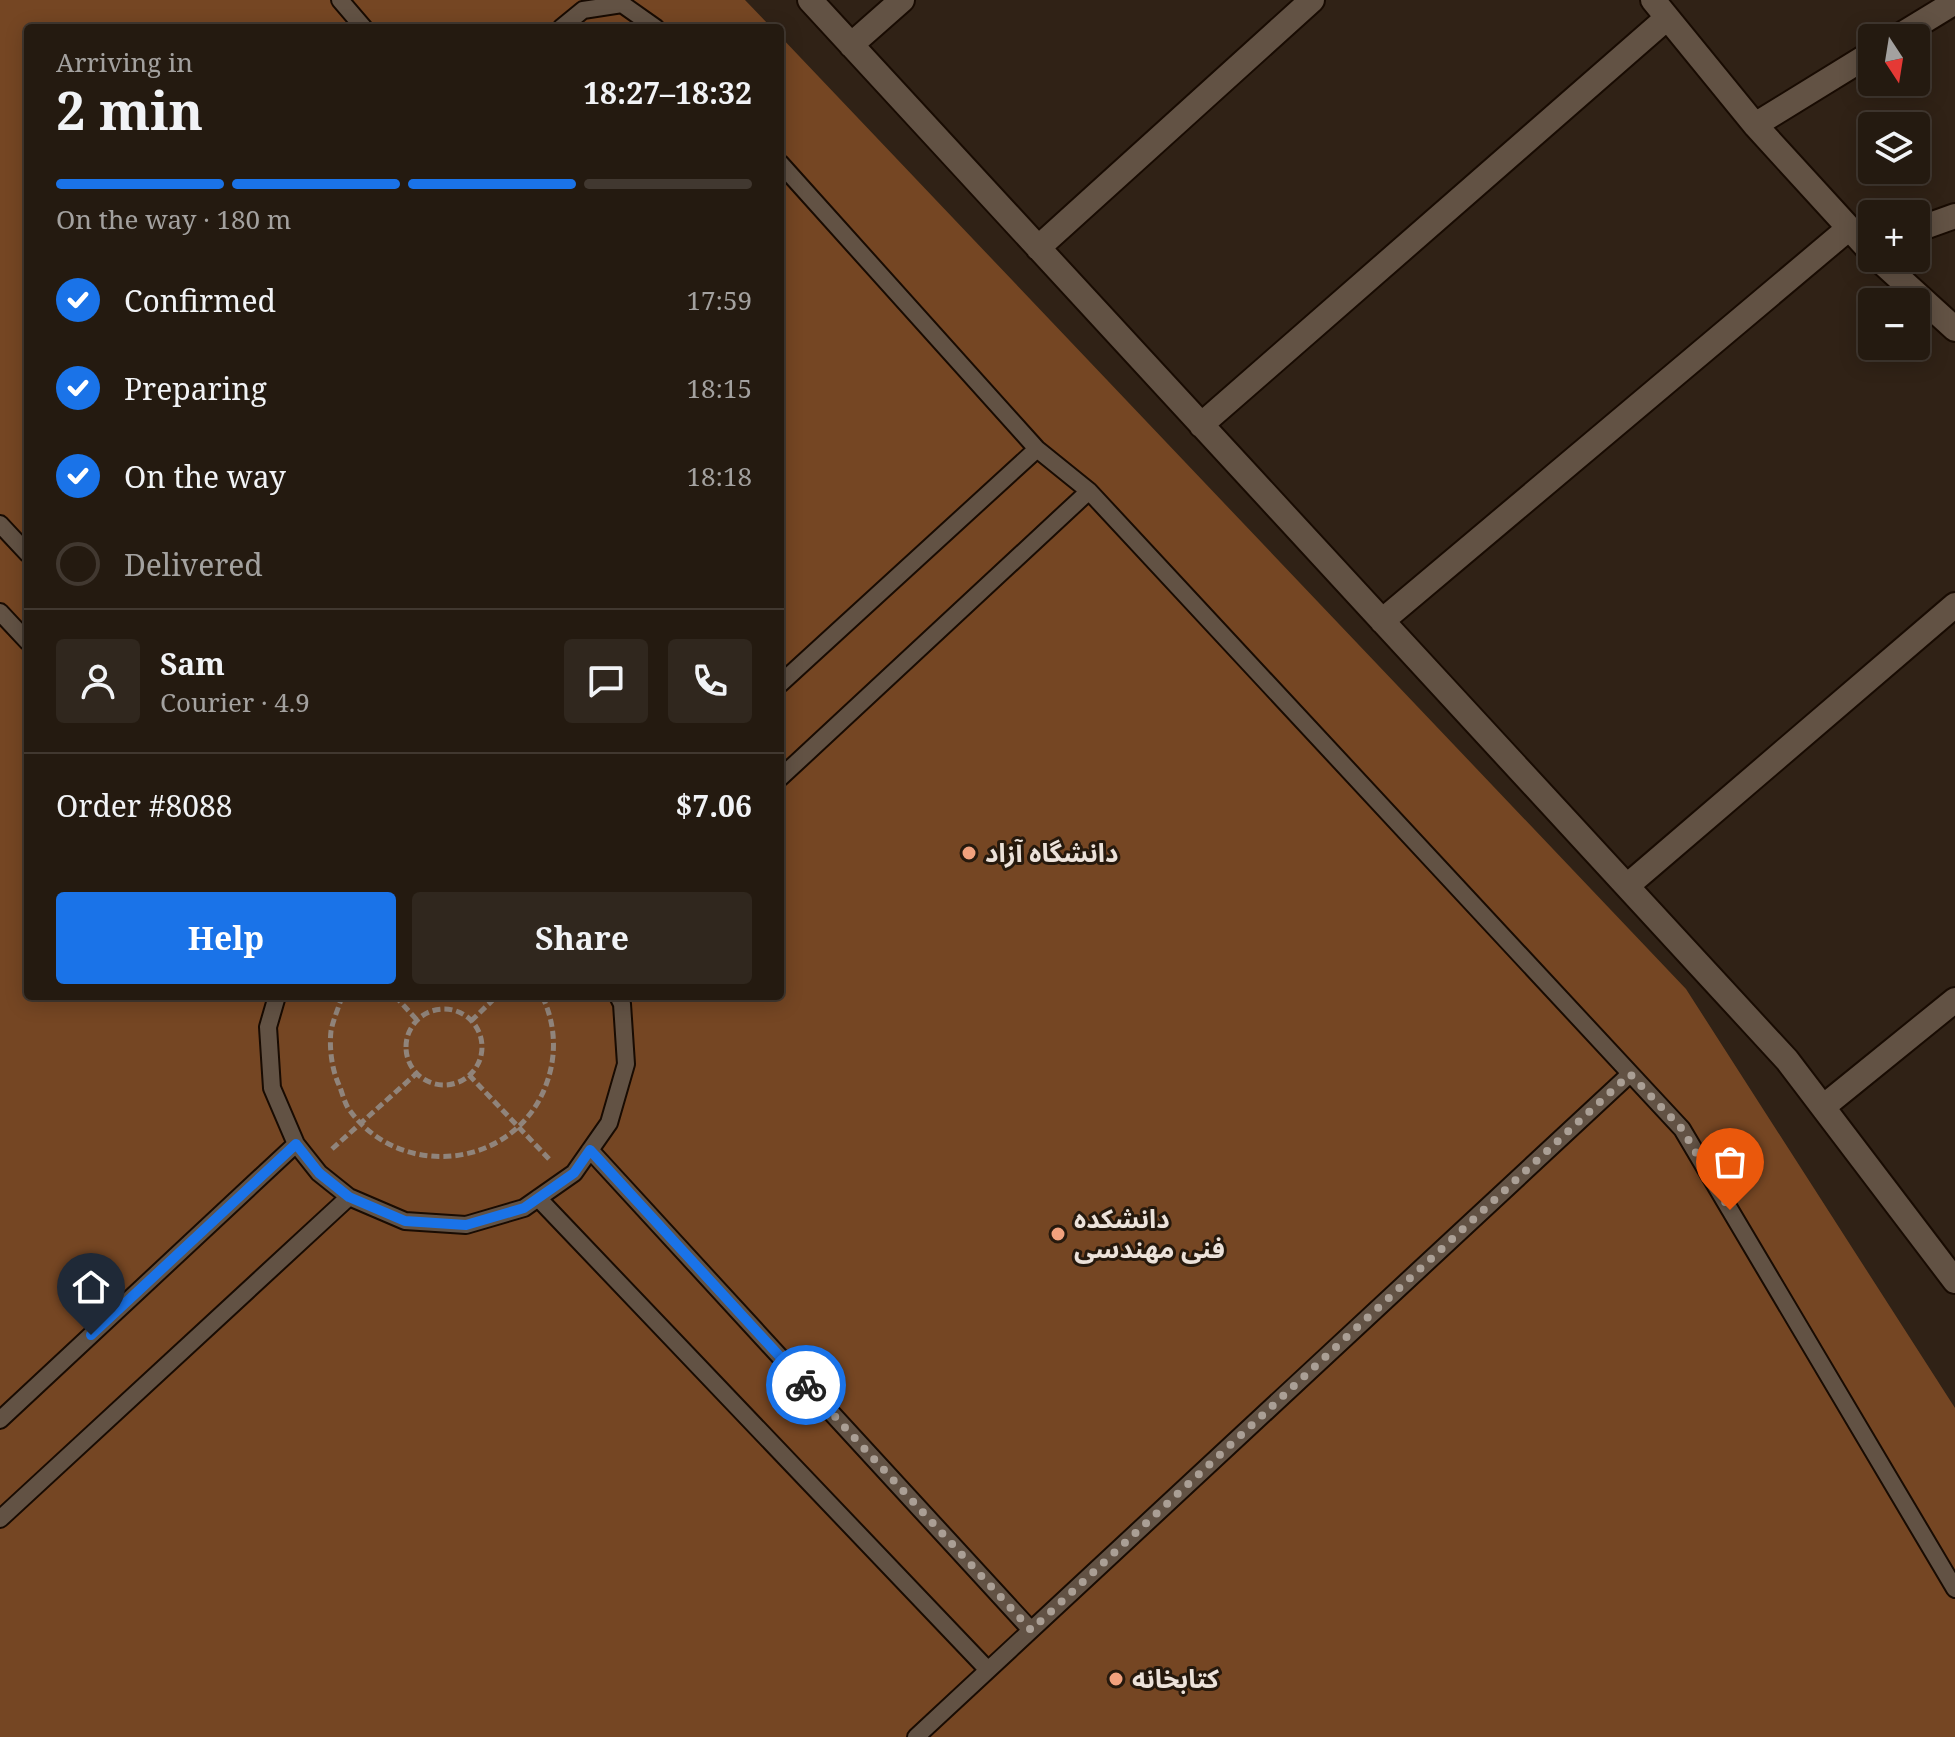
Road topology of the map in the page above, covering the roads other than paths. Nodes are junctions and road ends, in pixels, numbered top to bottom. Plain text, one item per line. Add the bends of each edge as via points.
1 (340, 0) edge
2 (810, 0) edge
3 (902, 0) edge
4 (1312, 0) edge
5 (1955, 2) edge
6 (1660, 9) edge
7 (361, 24) edge
8 (566, 24) edge
9 (650, 24) edge
10 (1919, 24) edge
11 (851, 45) junction
12 (1858, 62) edge
13 (1755, 125) junction
14 (784, 167) edge
15 (1955, 216) edge
16 (1930, 225) edge
17 (1848, 229) junction
18 (1858, 238) edge
19 (1038, 248) junction
20 (1894, 272) edge
21 (1955, 329) edge
22 (1201, 425) junction
23 (1037, 449) junction
24 (1089, 491) junction
25 (0, 524) edge
26 (24, 550) edge
27 (1955, 605) edge
28 (0, 612) edge
29 (1382, 621) junction
30 (24, 638) edge
31 (784, 680) edge
32 (784, 774) edge
33 (1627, 886) junction
34 (276, 1000) edge
35 (620, 1000) edge
36 (1955, 1000) edge
37 (1630, 1074) junction
38 (1823, 1107) junction
39 (296, 1144) junction
40 (590, 1150) junction
41 (349, 1197) junction
42 (538, 1198) junction
43 (1955, 1281) edge
44 (0, 1420) edge
45 (0, 1519) edge
46 (1955, 1589) edge
47 (1031, 1630) junction
48 (988, 1670) junction
49 (916, 1737) edge

1 - 7 lane
2 - 11 street
3 - 11 street
4 - 19 street
5 - 10 street
6 - 13 street
6 - 22 street
8 - 9 lane via 583,10 622,4
11 - 19 street
12 - 13 street
13 - 17 street
14 - 23 lane
15 - 16 street
17 - 18 street
17 - 29 street
19 - 22 street
20 - 21 street
22 - 29 street
23 - 24 lane
23 - 31 lane
24 - 32 lane
24 - 37 lane
25 - 26 lane
27 - 33 street
28 - 30 lane
29 - 33 street
33 - 38 street via 1787,1060
34 - 39 lane via 268,1027 272,1088
35 - 40 lane via 626,1064 609,1123
36 - 38 street
37 - 46 lane via 1682,1129
37 - 47 lane
38 - 43 street
39 - 41 lane via 319,1173
39 - 44 lane
40 - 42 lane via 574,1173
40 - 47 lane
41 - 42 lane via 405,1221 466,1225 524,1208
41 - 45 lane
42 - 48 lane
47 - 48 lane
48 - 49 lane

